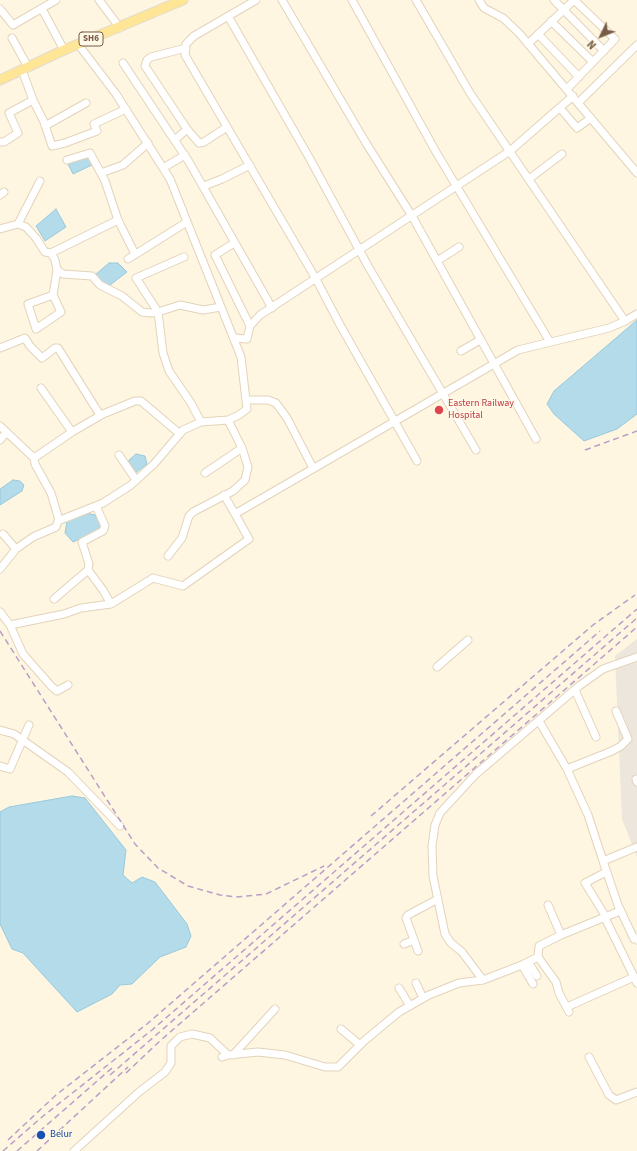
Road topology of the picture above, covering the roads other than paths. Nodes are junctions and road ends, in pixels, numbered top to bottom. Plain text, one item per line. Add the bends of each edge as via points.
1 (56, 0) edge
2 (99, 0) edge
3 (183, 0) edge
4 (256, 0) edge
5 (282, 0) edge
6 (352, 0) edge
7 (416, 0) edge
8 (479, 0) edge
9 (554, 0) edge
10 (574, 0) edge
11 (0, 9) edge
12 (42, 9) junction
13 (564, 9) junction
14 (228, 16) junction
15 (551, 21) junction
16 (120, 28) junction
17 (538, 34) junction
18 (12, 38) dead end
19 (78, 44) junction
20 (528, 44) junction
21 (637, 45) edge
22 (186, 48) junction
23 (64, 50) junction
24 (604, 51) junction
25 (123, 62) dead end
26 (593, 62) junction
27 (25, 68) junction
28 (579, 77) junction
29 (0, 80) edge
30 (567, 90) junction
31 (33, 100) junction
32 (576, 100) junction
33 (86, 103) dead end
34 (126, 109) junction
35 (561, 109) junction
36 (591, 118) junction
37 (45, 126) junction
38 (227, 127) junction
39 (187, 129) junction
40 (175, 140) junction
41 (0, 142) edge
42 (148, 144) junction
43 (510, 151) junction
44 (562, 154) dead end
45 (185, 155) junction
46 (67, 160) dead end
47 (250, 165) junction
48 (163, 168) junction
49 (101, 173) junction
50 (637, 173) edge
51 (529, 179) junction
52 (40, 181) dead end
53 (457, 185) junction
54 (204, 186) junction
55 (412, 216) junction
56 (118, 220) junction
57 (187, 222) junction
58 (18, 224) junction
59 (0, 229) edge
60 (234, 242) junction
61 (459, 247) dead end
62 (359, 249) junction
63 (51, 253) junction
64 (135, 254) junction
65 (184, 257) dead end
66 (128, 259) dead end
67 (437, 262) junction
68 (58, 270) junction
69 (316, 279) junction
70 (53, 295) junction
71 (221, 307) junction
72 (272, 308) junction
73 (158, 312) junction
74 (637, 314) edge
75 (625, 321) junction
76 (250, 326) junction
77 (234, 338) junction
78 (480, 340) junction
79 (550, 342) junction
80 (0, 348) edge
81 (461, 351) dead end
82 (493, 365) junction
83 (41, 388) dead end
84 (442, 394) junction
85 (247, 400) junction
86 (100, 415) junction
87 (228, 420) junction
88 (395, 421) junction
89 (201, 422) junction
90 (0, 426) edge
91 (72, 432) junction
92 (6, 433) junction
93 (180, 434) junction
94 (536, 439) dead end
95 (0, 440) edge
96 (242, 448) junction
97 (476, 450) dead end
98 (119, 455) dead end
99 (34, 458) junction
100 (417, 461) dead end
101 (313, 468) junction
102 (205, 473) dead end
103 (136, 480) junction
104 (224, 496) junction
105 (96, 506) junction
106 (236, 514) junction
107 (59, 520) junction
108 (3, 534) dead end
109 (16, 549) junction
110 (168, 556) dead end
111 (2, 558) edge
112 (0, 569) edge
113 (88, 570) junction
114 (54, 599) dead end
115 (110, 604) junction
116 (0, 612) edge
117 (10, 625) junction
118 (468, 640) dead end
119 (637, 657) edge
120 (437, 667) dead end
121 (68, 685) dead end
122 (575, 690) junction
123 (616, 711) dead end
124 (539, 721) junction
125 (29, 725) dead end
126 (0, 730) edge
127 (596, 737) dead end
128 (22, 739) junction
129 (0, 766) edge
130 (567, 769) junction
131 (120, 826) dead end
132 (637, 848) edge
133 (603, 860) junction
134 (606, 872) junction
135 (438, 899) junction
136 (548, 905) dead end
137 (619, 907) junction
138 (606, 918) junction
139 (561, 935) junction
140 (414, 940) junction
141 (637, 940) edge
142 (404, 944) dead end
143 (418, 951) dead end
144 (538, 957) junction
145 (525, 963) junction
146 (537, 976) dead end
147 (483, 980) junction
148 (636, 980) edge
149 (416, 983) dead end
150 (533, 984) dead end
151 (399, 988) dead end
152 (423, 998) junction
153 (410, 1006) junction
154 (275, 1009) dead end
155 (341, 1029) dead end
156 (360, 1045) junction
157 (228, 1056) junction
158 (589, 1057) dead end
159 (637, 1092) edge
160 (74, 1151) edge

1 - 12 street
2 - 16 street
3 - 16 main road, SH6
4 - 14 street
5 - 55 street
6 - 53 street
7 - 43 street via 470,92
8 - 20 street via 484,8 503,18
9 - 13 street
10 - 13 street
10 - 24 street via 615,39
11 - 12 street via 13,25
12 - 23 street
13 - 15 street
13 - 24 street
14 - 22 street via 194,36 186,44
14 - 62 street
15 - 17 street
15 - 26 street
16 - 19 main road, SH6
17 - 20 street
17 - 28 street
18 - 27 street
19 - 23 main road, SH6
19 - 34 street
20 - 30 street
21 - 32 street
22 - 38 street via 185,55
22 - 39 street via 151,57 145,66
23 - 27 main road, SH6
24 - 26 street
25 - 40 street
26 - 28 street
27 - 29 main road, SH6
27 - 31 street
28 - 30 street
30 - 32 street
31 - 37 street
31 - 41 street via 8,113 18,133
32 - 35 street
32 - 36 street
33 - 37 street
34 - 37 street via 94,124 97,130 54,146 50,144
34 - 42 street
35 - 36 street via 578,128
35 - 43 street
36 - 50 street
38 - 39 street via 199,143
38 - 47 street
39 - 40 street
40 - 45 street
42 - 48 street
42 - 49 street via 123,165
43 - 51 street
43 - 53 street
44 - 51 street
45 - 48 street
45 - 54 street
46 - 49 street via 90,153
47 - 54 street
47 - 69 street
48 - 57 street
49 - 56 street
51 - 75 street
52 - 58 street
53 - 55 street
53 - 79 street
54 - 60 street
55 - 62 street
55 - 67 street
56 - 63 street
56 - 64 street
57 - 64 street
57 - 71 street
58 - 59 street
58 - 63 street via 26,227 45,252
60 - 72 street
60 - 76 street via 215,255
61 - 67 street
62 - 69 street
62 - 84 street
63 - 68 street
64 - 66 street
65 - 73 street via 136,278
67 - 78 street
68 - 70 street
68 - 73 street via 63,274 92,276 100,285 122,296 142,312
69 - 72 street
69 - 88 street
70 - 70 street via 61,312 36,329 28,304
71 - 73 street via 203,310 180,305
71 - 77 street
72 - 76 street via 260,315
73 - 89 street via 163,353 169,371
74 - 75 street
75 - 79 street via 609,328
76 - 77 street via 247,339
77 - 85 street via 241,357
78 - 81 street
78 - 82 street
79 - 82 street via 518,350
80 - 86 street via 27,338 30,346 42,358 57,347
82 - 84 street
82 - 94 street
83 - 91 street
84 - 88 street
84 - 97 street
85 - 87 street via 247,409
85 - 101 street via 268,400 276,403 287,418
86 - 91 street
86 - 93 street via 141,401
87 - 89 street
87 - 96 street
88 - 100 street
88 - 101 street
89 - 93 street
90 - 92 street
91 - 99 street
92 - 95 street
92 - 99 street
93 - 103 street
96 - 102 street
96 - 104 street via 248,467 245,480
98 - 103 street
99 - 107 street via 51,493
101 - 106 street
103 - 105 street
104 - 106 street
104 - 110 street via 189,516 182,538
105 - 107 street
105 - 113 street via 106,526 103,531 82,542 89,564
106 - 115 street via 249,539 187,584 183,586 152,578
107 - 109 street via 56,527 33,537
108 - 109 street
109 - 111 street
111 - 112 street
113 - 114 street
113 - 115 street
115 - 117 street via 81,608
116 - 117 street
117 - 121 street via 23,654 52,687 57,690
118 - 120 street
119 - 122 street via 603,669
122 - 124 street
122 - 127 street
123 - 130 street via 628,739 612,751
124 - 130 street
124 - 135 street via 476,774 440,814 435,825 432,846 433,876
125 - 128 street
126 - 128 street
128 - 129 street via 10,769
128 - 131 street via 68,772
130 - 133 street via 588,815
132 - 133 street
133 - 134 street
134 - 137 street
134 - 138 street via 585,883
135 - 140 street via 406,918
135 - 147 street via 445,934
136 - 139 street
137 - 138 street via 620,911
137 - 141 street via 634,939
138 - 139 street
138 - 148 street
139 - 144 street via 540,946
140 - 142 street
140 - 143 street
144 - 145 street
144 - 148 street via 556,982 568,1010
145 - 146 street
145 - 147 street
145 - 150 street
147 - 152 street via 459,983
149 - 152 street
151 - 153 street
152 - 153 street
153 - 156 street via 399,1012
154 - 157 street
155 - 156 street
156 - 157 street via 338,1067 325,1067 285,1055 258,1052
157 - 160 street via 210,1038 192,1034 180,1038 172,1046 171,1063 165,1072
158 - 159 street via 610,1095 616,1100

